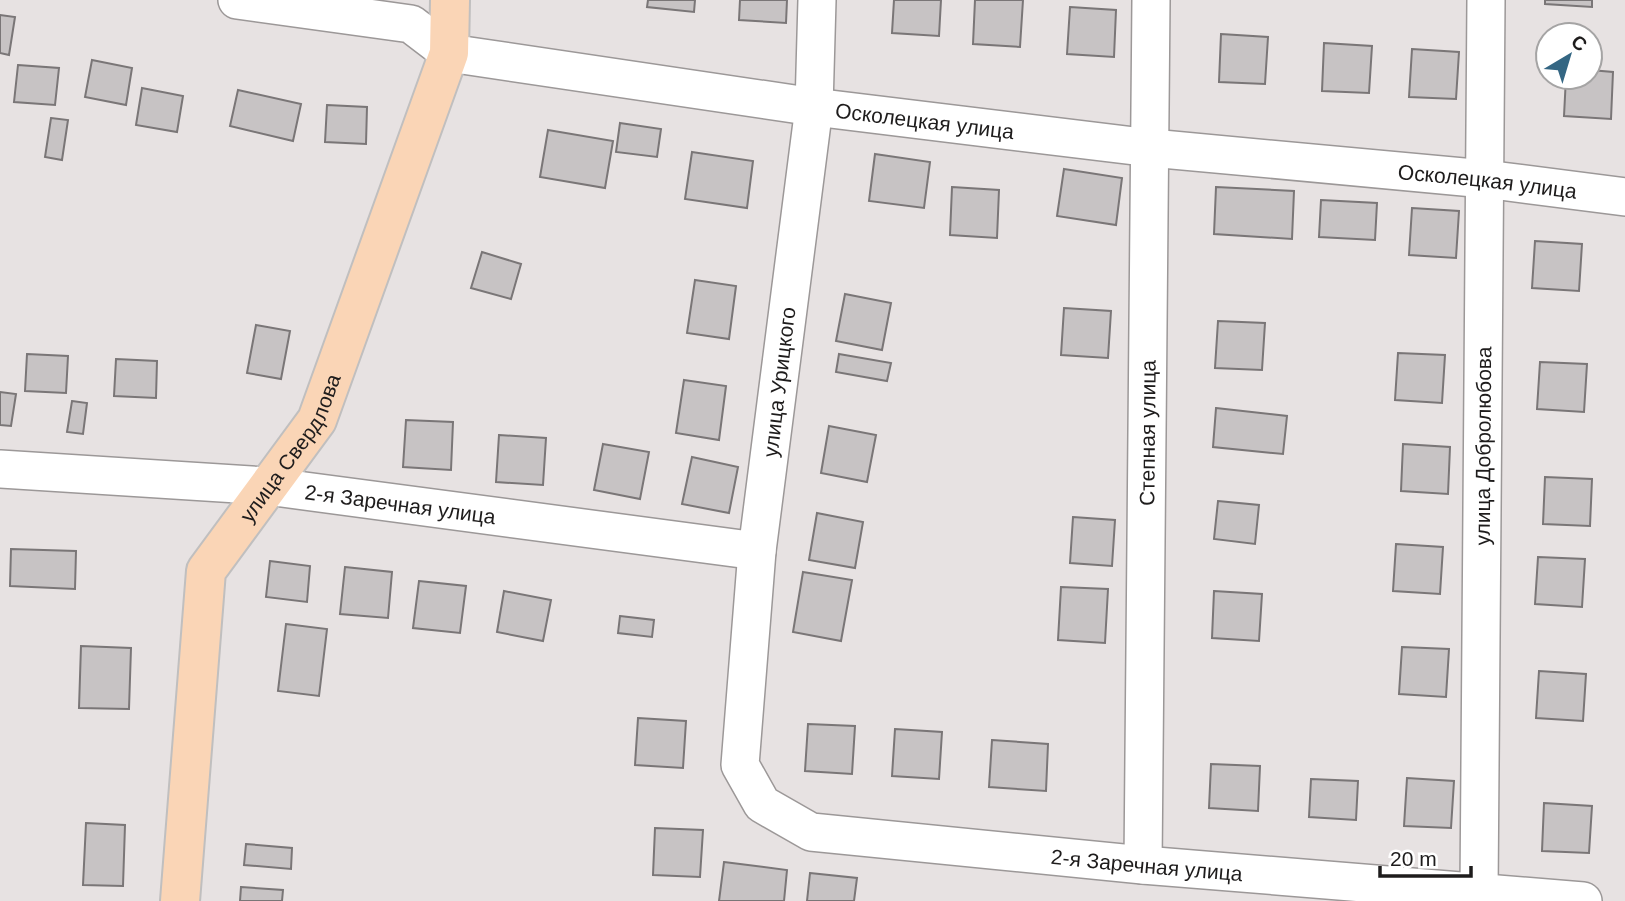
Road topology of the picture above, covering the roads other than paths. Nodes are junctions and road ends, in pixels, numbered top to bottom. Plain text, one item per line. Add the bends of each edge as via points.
1 (237, 0) edge
2 (450, 0) edge
3 (817, 0) edge
4 (1151, 0) edge
5 (1486, 0) edge
6 (449, 53) junction
7 (814, 107) junction
8 (1151, 148) junction
9 (1485, 179) junction
10 (1625, 198) edge
11 (0, 469) edge
12 (267, 486) junction
13 (757, 551) junction
14 (740, 765) joint
15 (1143, 865) junction
16 (1479, 892) junction
17 (180, 901) edge
18 (1583, 901) edge

1 - 6 street, Осколецкая улица via 411,24
2 - 6 main road, улица Свердлова
3 - 7 street, улица Урицкого
4 - 8 street, Степная улица
5 - 9 street, улица Добролюбова
6 - 7 street, Осколецкая улица
6 - 12 main road, улица Свердлова via 317,420
7 - 8 street, Осколецкая улица
7 - 13 street, улица Урицкого
8 - 9 street, Осколецкая улица
8 - 15 street, Степная улица
9 - 10 street, Осколецкая улица
9 - 16 street, улица Добролюбова
11 - 12 street, 2-я Заречная улица
12 - 13 street, 2-я Заречная улица
12 - 17 main road, улица Свердлова via 206,571
13 - 14 street, улица Урицкого
14 - 15 street, 2-я Заречная улица via 762,804 811,832
15 - 16 street, 2-я Заречная улица
16 - 18 street, 2-я Заречная улица

